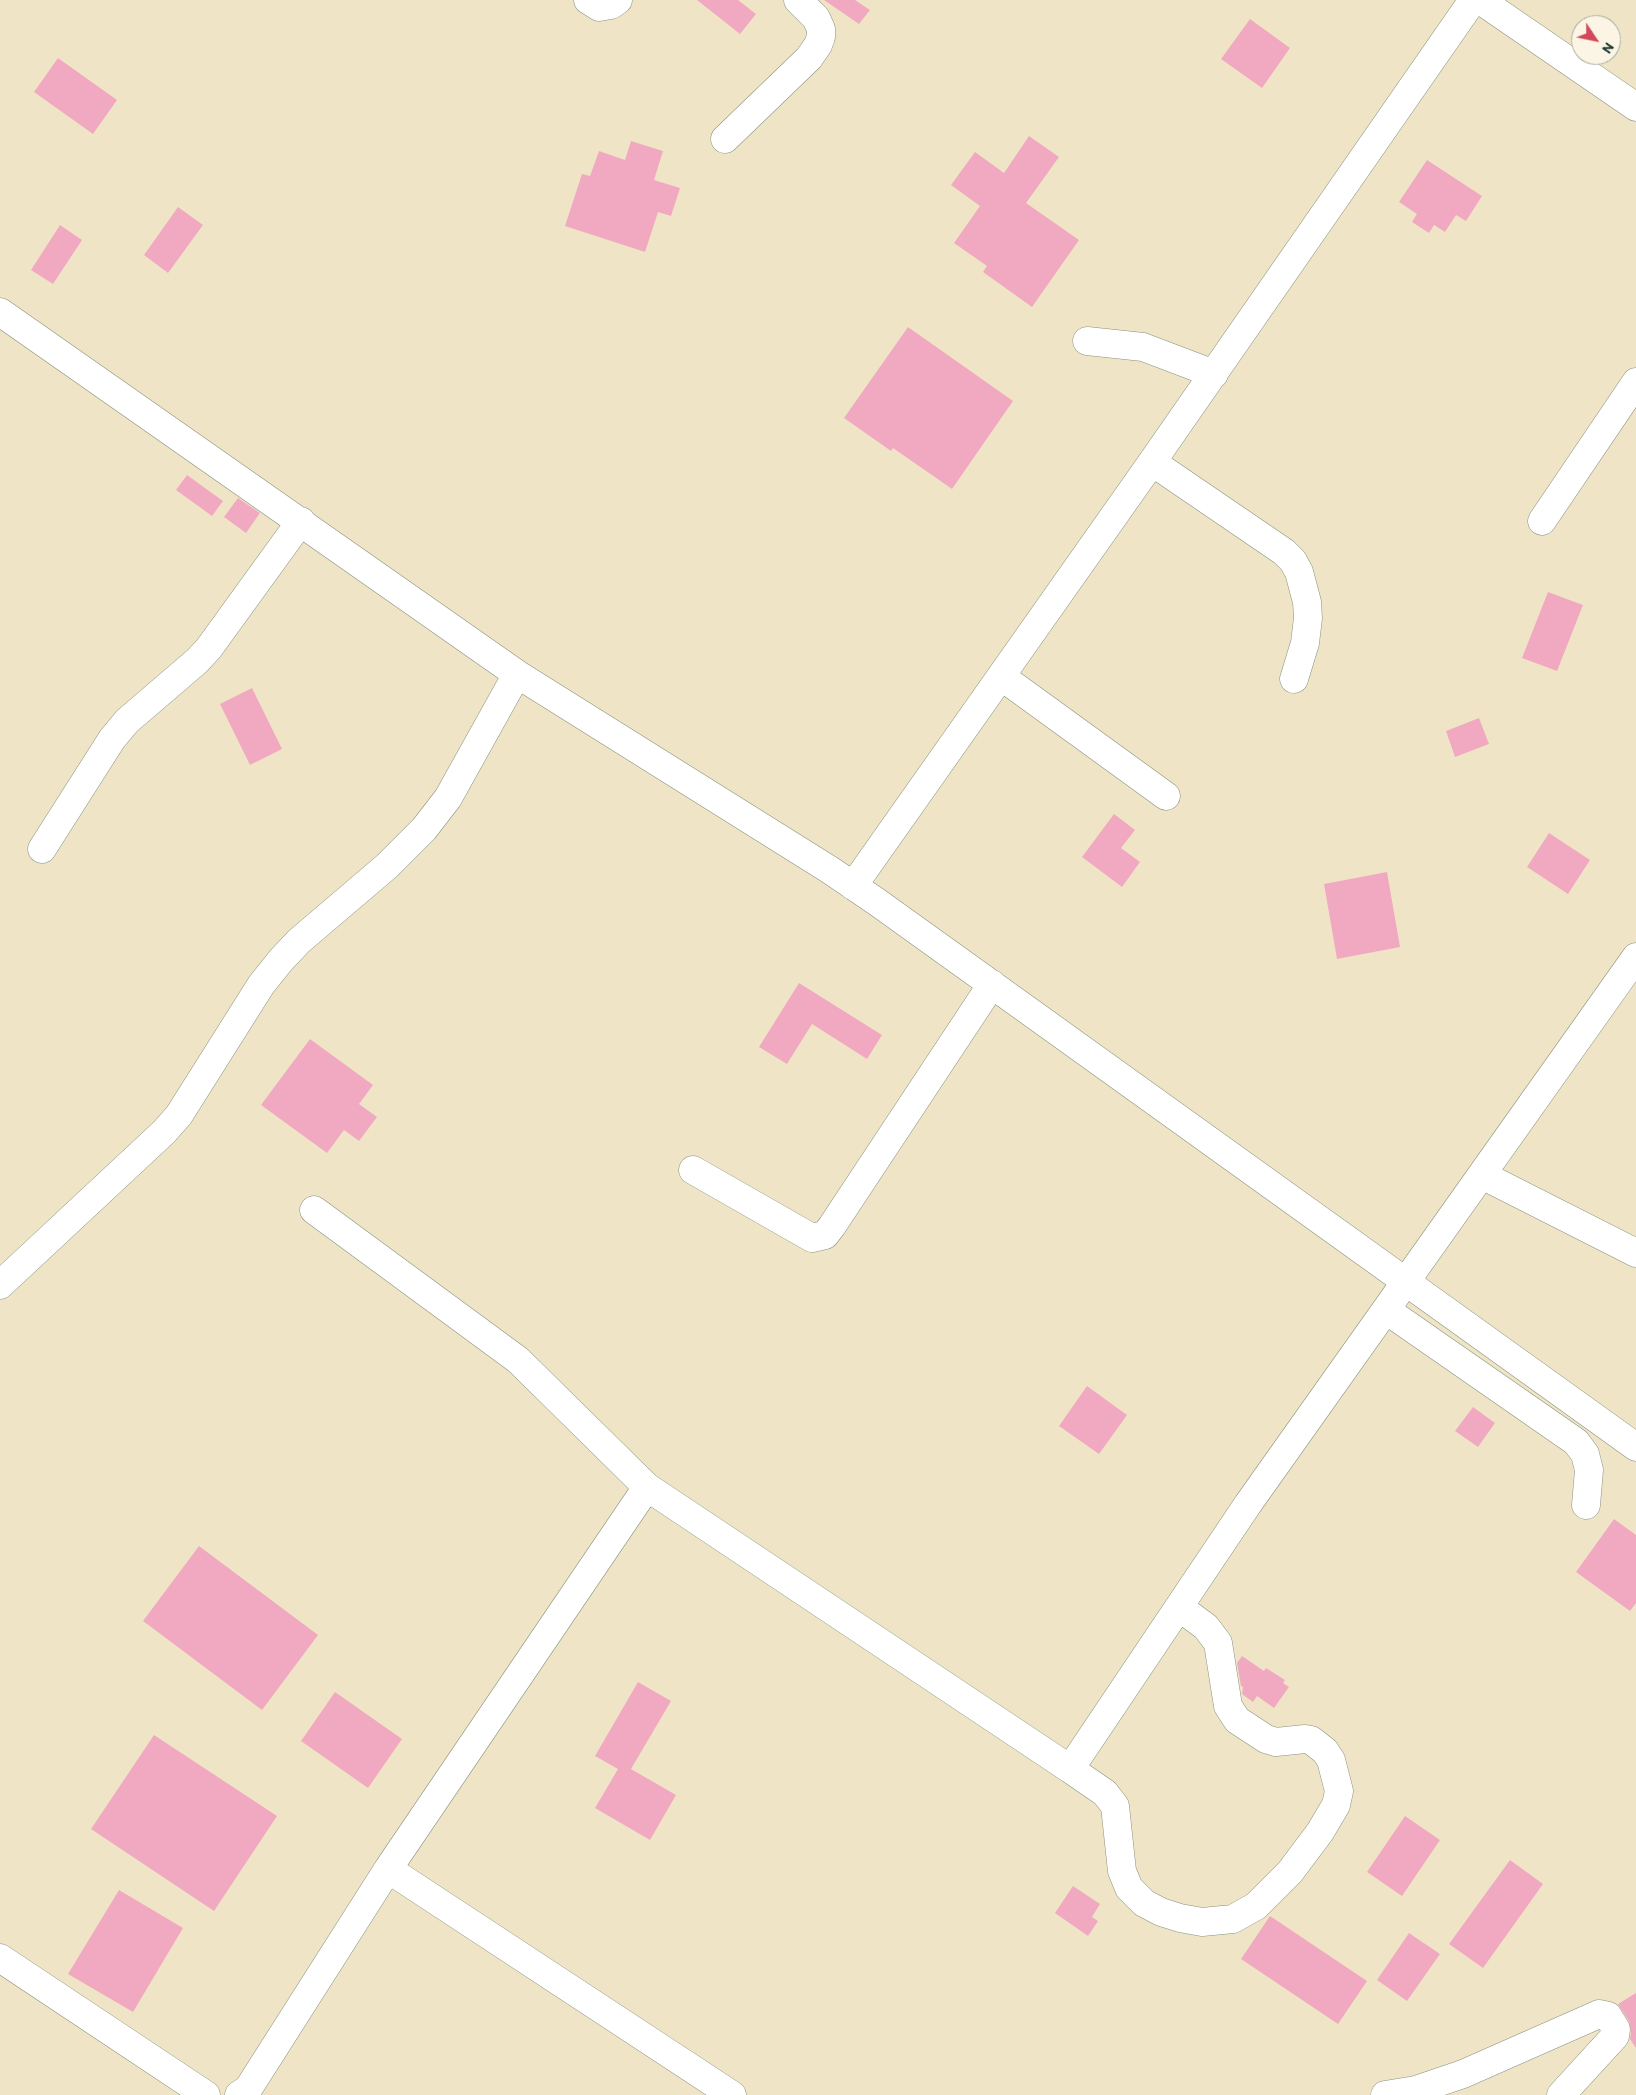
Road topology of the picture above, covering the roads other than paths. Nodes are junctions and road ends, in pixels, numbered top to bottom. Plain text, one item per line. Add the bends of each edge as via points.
1 (588, 0) edge
2 (618, 0) edge
3 (798, 0) edge
4 (1473, 0) edge
5 (1480, 0) edge
6 (1636, 107) edge
7 (725, 139) dead end
8 (5, 322) edge
9 (1087, 341) dead end
10 (1214, 374) junction
11 (1636, 382) edge
12 (1152, 462) junction
13 (301, 521) junction
14 (1542, 521) dead end
15 (517, 674) junction
16 (1002, 677) junction
17 (1294, 679) dead end
18 (1166, 796) dead end
19 (42, 849) dead end
20 (853, 886) junction
21 (1636, 957) edge
22 (992, 984) junction
23 (694, 1170) dead end
24 (1482, 1175) junction
25 (314, 1210) dead end
26 (1636, 1253) edge
27 (1406, 1282) junction
28 (0, 1286) edge
29 (1386, 1310) junction
30 (1636, 1447) edge
31 (647, 1487) junction
32 (1586, 1505) dead end
33 (1179, 1607) junction
34 (1070, 1769) junction
35 (388, 1869) junction
36 (0, 1958) edge
37 (206, 2095) edge
38 (239, 2095) edge
39 (732, 2095) edge
40 (1385, 2095) edge
41 (1561, 2095) edge

1 - 2 street via 599,7
3 - 7 street via 816,18 821,29 818,45
4 - 10 street
5 - 6 street
8 - 13 street
9 - 10 street via 1143,347
10 - 12 street
11 - 14 street
12 - 16 street
12 - 17 street via 1293,561 1300,572 1308,618 1305,643
13 - 15 street
13 - 19 street via 209,648 127,721 112,739
15 - 20 street
15 - 28 street via 448,798 424,829 387,866 298,941 262,984 179,1115
16 - 18 street
16 - 20 street
20 - 22 street
21 - 24 street
22 - 23 street via 825,1235 812,1238
22 - 27 street
24 - 26 street
24 - 27 street
25 - 31 street via 518,1360
27 - 29 street
27 - 30 street
29 - 32 street via 1576,1442 1585,1454 1589,1470
29 - 33 street
31 - 34 street
31 - 35 street
33 - 34 street
33 - 34 street via 1206,1627 1218,1644 1228,1706 1237,1720 1276,1742 1311,1740 1331,1760 1339,1791 1336,1805 1320,1832 1290,1872 1256,1906 1233,1919 1202,1922 1180,1918 1144,1904 1129,1888 1122,1871 1115,1806 1105,1793
35 - 38 street via 248,2089
35 - 39 street
36 - 37 street
40 - 41 street via 1416,2090 1463,2074 1599,2014 1608,2016 1616,2029 1615,2036

